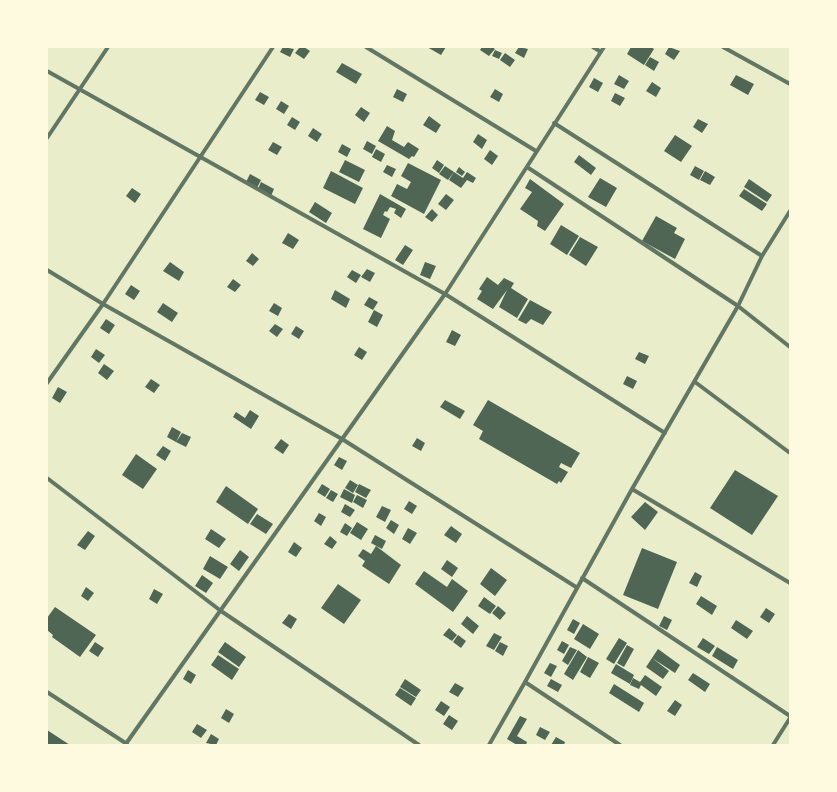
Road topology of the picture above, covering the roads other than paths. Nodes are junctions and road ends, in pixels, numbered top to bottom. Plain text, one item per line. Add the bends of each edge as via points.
1 (108, 47) edge
2 (273, 47) edge
3 (366, 47) edge
4 (593, 47) edge
5 (604, 47) edge
6 (723, 47) edge
7 (601, 52) junction
8 (47, 72) edge
9 (790, 84) edge
10 (80, 89) junction
11 (554, 123) junction
12 (47, 138) edge
13 (536, 151) junction
14 (201, 157) junction
15 (528, 167) junction
16 (790, 211) edge
17 (762, 256) junction
18 (47, 270) edge
19 (445, 294) junction
20 (102, 304) junction
21 (738, 306) junction
22 (790, 347) edge
23 (695, 382) junction
24 (47, 383) edge
25 (666, 433) junction
26 (342, 439) junction
27 (790, 453) edge
28 (47, 478) edge
29 (632, 489) junction
30 (582, 578) junction
31 (790, 583) edge
32 (576, 587) junction
33 (221, 611) junction
34 (526, 682) junction
35 (47, 692) edge
36 (790, 717) edge
37 (126, 745) edge
38 (420, 745) edge
39 (489, 745) edge
40 (620, 745) edge
41 (773, 745) edge

1 - 10 street
2 - 14 street
3 - 13 street
4 - 7 street
5 - 7 street
6 - 9 street
7 - 11 street
8 - 10 street
10 - 12 street
10 - 14 street
11 - 13 street
11 - 17 street
13 - 15 street
14 - 19 street
14 - 20 street
15 - 19 street
15 - 21 street
16 - 17 street
17 - 21 street
18 - 20 street
19 - 25 street
19 - 26 street
20 - 24 street
20 - 26 street
21 - 22 street
21 - 23 street
23 - 25 street
23 - 27 street
25 - 29 street
26 - 32 street
26 - 33 street
28 - 33 street
29 - 30 street
29 - 31 street
30 - 32 street
30 - 36 street
32 - 34 street
33 - 37 street
33 - 38 street
34 - 39 street
34 - 40 street
35 - 37 street
36 - 41 street

